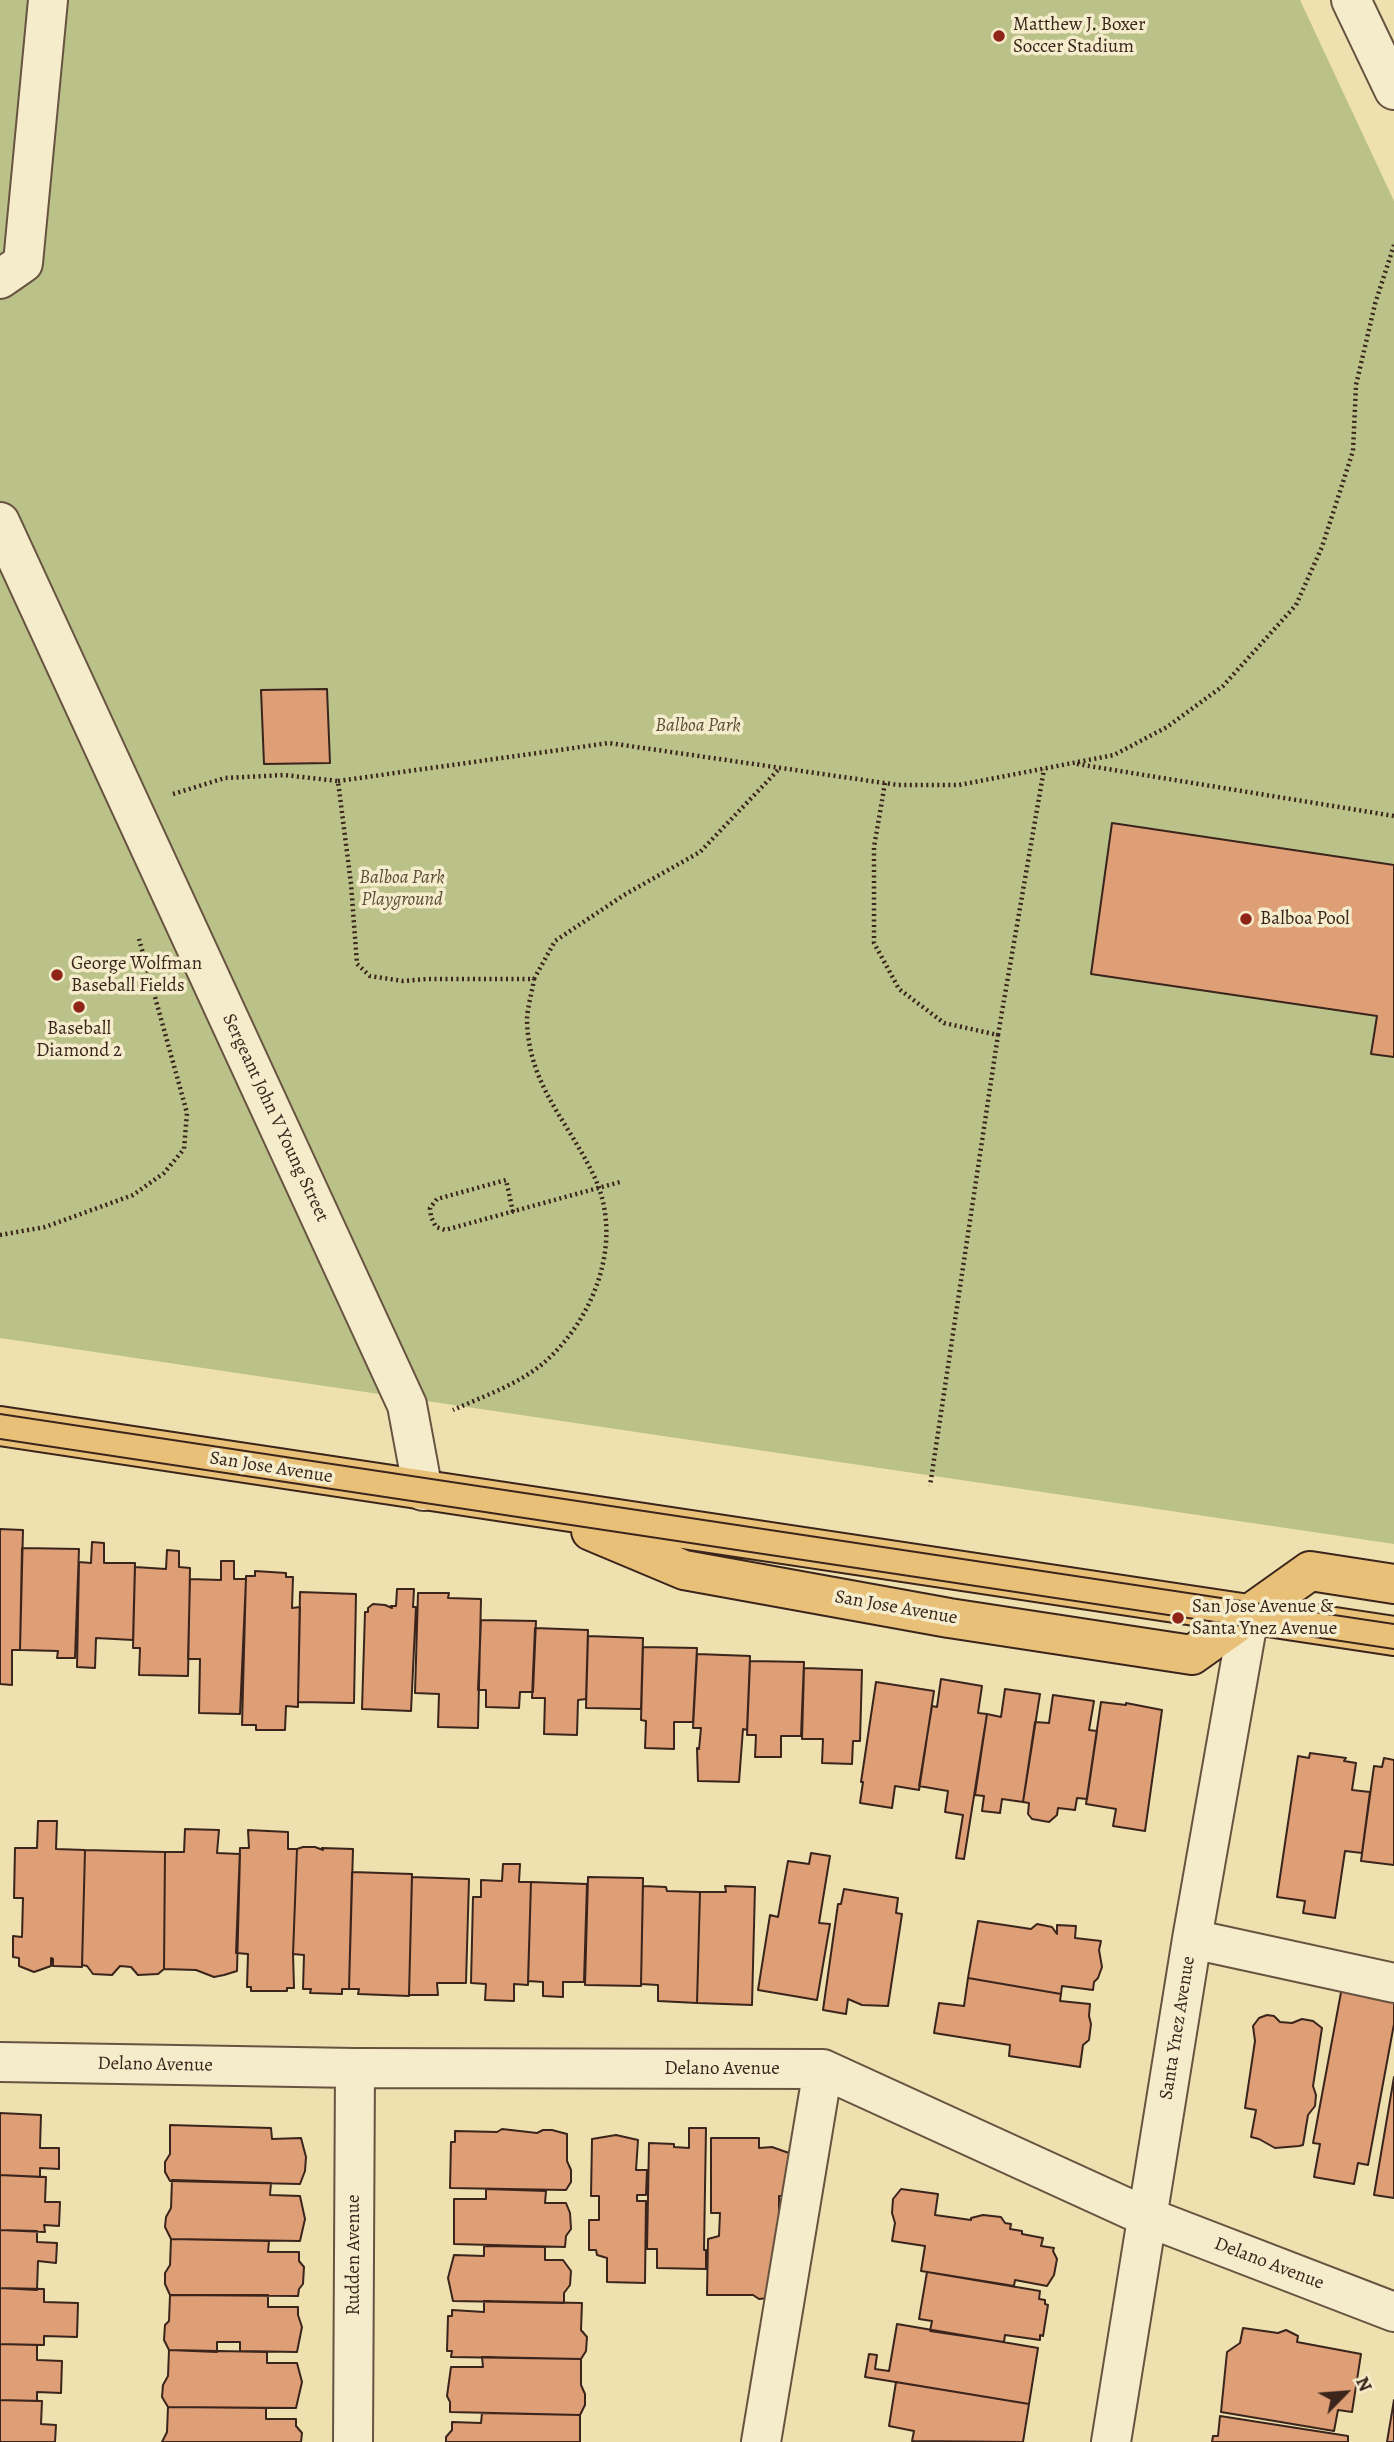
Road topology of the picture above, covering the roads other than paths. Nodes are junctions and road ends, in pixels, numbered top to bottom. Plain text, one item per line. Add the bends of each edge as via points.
1 (48, 0) edge
2 (1352, 0) edge
3 (1394, 90) edge
4 (0, 279) edge
5 (0, 522) edge
6 (0, 1426) edge
7 (422, 1491) junction
8 (1394, 1584) edge
9 (1249, 1615) junction
10 (1394, 1636) edge
11 (1192, 1939) junction
12 (1394, 1983) edge
13 (0, 2062) edge
14 (355, 2068) junction
15 (823, 2069) junction
16 (1147, 2217) junction
17 (1394, 2312) edge
18 (353, 2442) edge
19 (761, 2442) edge
20 (1111, 2442) edge

1 - 4 street via 23,264
2 - 3 street
5 - 7 street, Sergeant John V Young Street via 407,1405
6 - 7 main road, San Jose Avenue
7 - 9 main road, San Jose Avenue
8 - 9 main road via 1310,1572
9 - 10 main road, San Jose Avenue
9 - 11 street, Santa Ynez Avenue
11 - 12 street
11 - 16 street, Santa Ynez Avenue
13 - 14 street, Delano Avenue
14 - 15 street, Delano Avenue
14 - 18 street, Rudden Avenue
15 - 16 street, Delano Avenue
15 - 19 street
16 - 17 street, Delano Avenue
16 - 20 street, Santa Ynez Avenue

